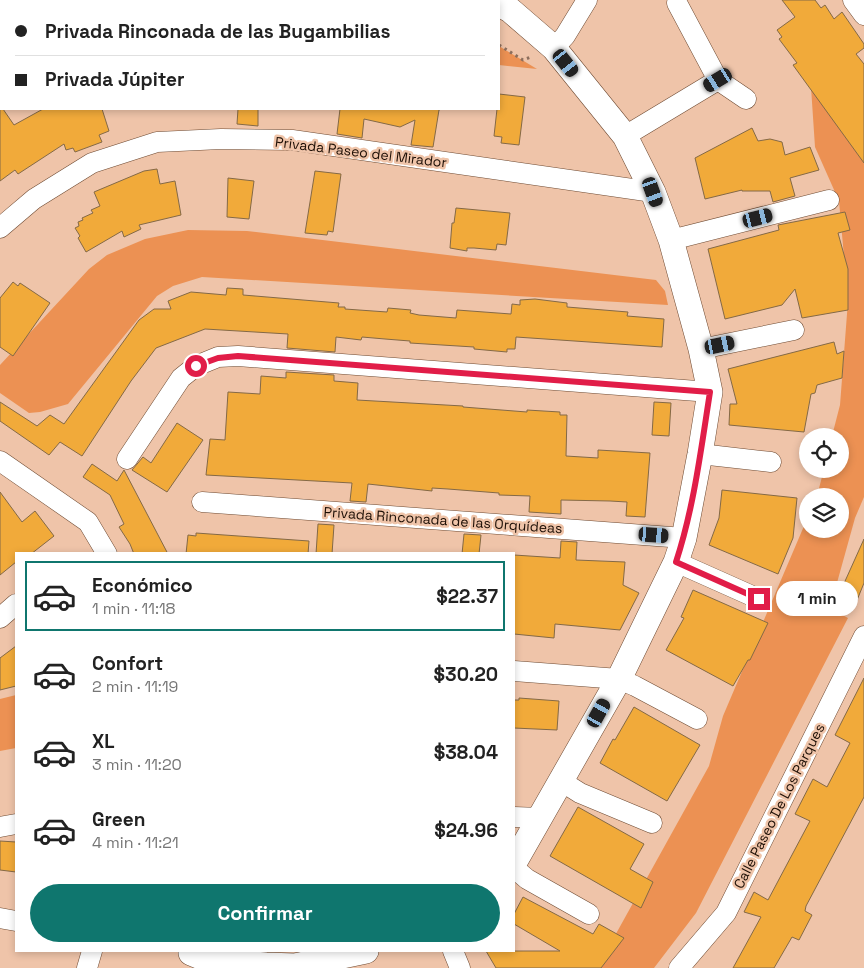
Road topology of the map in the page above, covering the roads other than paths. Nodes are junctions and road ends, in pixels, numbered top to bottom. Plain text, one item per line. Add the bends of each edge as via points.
1 (587, 0) edge
2 (853, 0) edge
3 (677, 3) dead end
4 (500, 5) edge
5 (864, 16) edge
6 (554, 48) junction
7 (718, 80) junction
8 (746, 99) dead end
9 (625, 136) junction
10 (653, 192) junction
11 (829, 200) dead end
12 (0, 228) edge
13 (670, 240) junction
14 (794, 330) dead end
15 (701, 349) junction
16 (710, 392) junction
17 (700, 454) junction
18 (127, 459) dead end
19 (0, 460) edge
20 (770, 462) dead end
21 (202, 502) dead end
22 (684, 538) junction
23 (106, 552) edge
24 (676, 562) junction
25 (759, 599) dead end
26 (15, 605) edge
27 (0, 618) edge
28 (864, 636) edge
29 (515, 671) edge
30 (618, 679) junction
31 (697, 719) dead end
32 (560, 781) junction
33 (515, 817) edge
34 (540, 818) junction
35 (652, 823) dead end
36 (15, 824) edge
37 (0, 827) edge
38 (515, 861) edge
39 (515, 869) edge
40 (589, 914) dead end
41 (0, 918) edge
42 (15, 921) edge
43 (92, 952) edge
44 (358, 952) edge
45 (453, 952) edge
46 (189, 956) edge
47 (300, 959) edge
48 (88, 968) edge
49 (460, 968) edge
50 (679, 968) edge

1 - 6 street
2 - 5 street
3 - 7 street
4 - 6 street
6 - 9 street
7 - 8 street
7 - 9 street
9 - 10 street
10 - 12 street, Privada Paseo del Mirador via 292,140 158,142 92,163 34,199
10 - 13 street
11 - 13 street
13 - 15 street
14 - 15 street
15 - 16 street
16 - 17 street
16 - 18 street via 238,356 218,358 196,366 181,378
17 - 20 street
17 - 22 street
19 - 23 street via 88,522
21 - 22 street, Privada Rinconada de las Orquídeas
22 - 24 street
24 - 25 street
24 - 30 street
26 - 27 street
28 - 50 street, Calle Paseo De Los Parques via 726,913
29 - 30 street
30 - 31 street
30 - 32 street
32 - 34 street
32 - 35 street
33 - 34 street
34 - 38 street
36 - 37 street
39 - 40 street
41 - 42 street
43 - 48 street
44 - 47 street
45 - 49 street
46 - 47 street via 266,965

